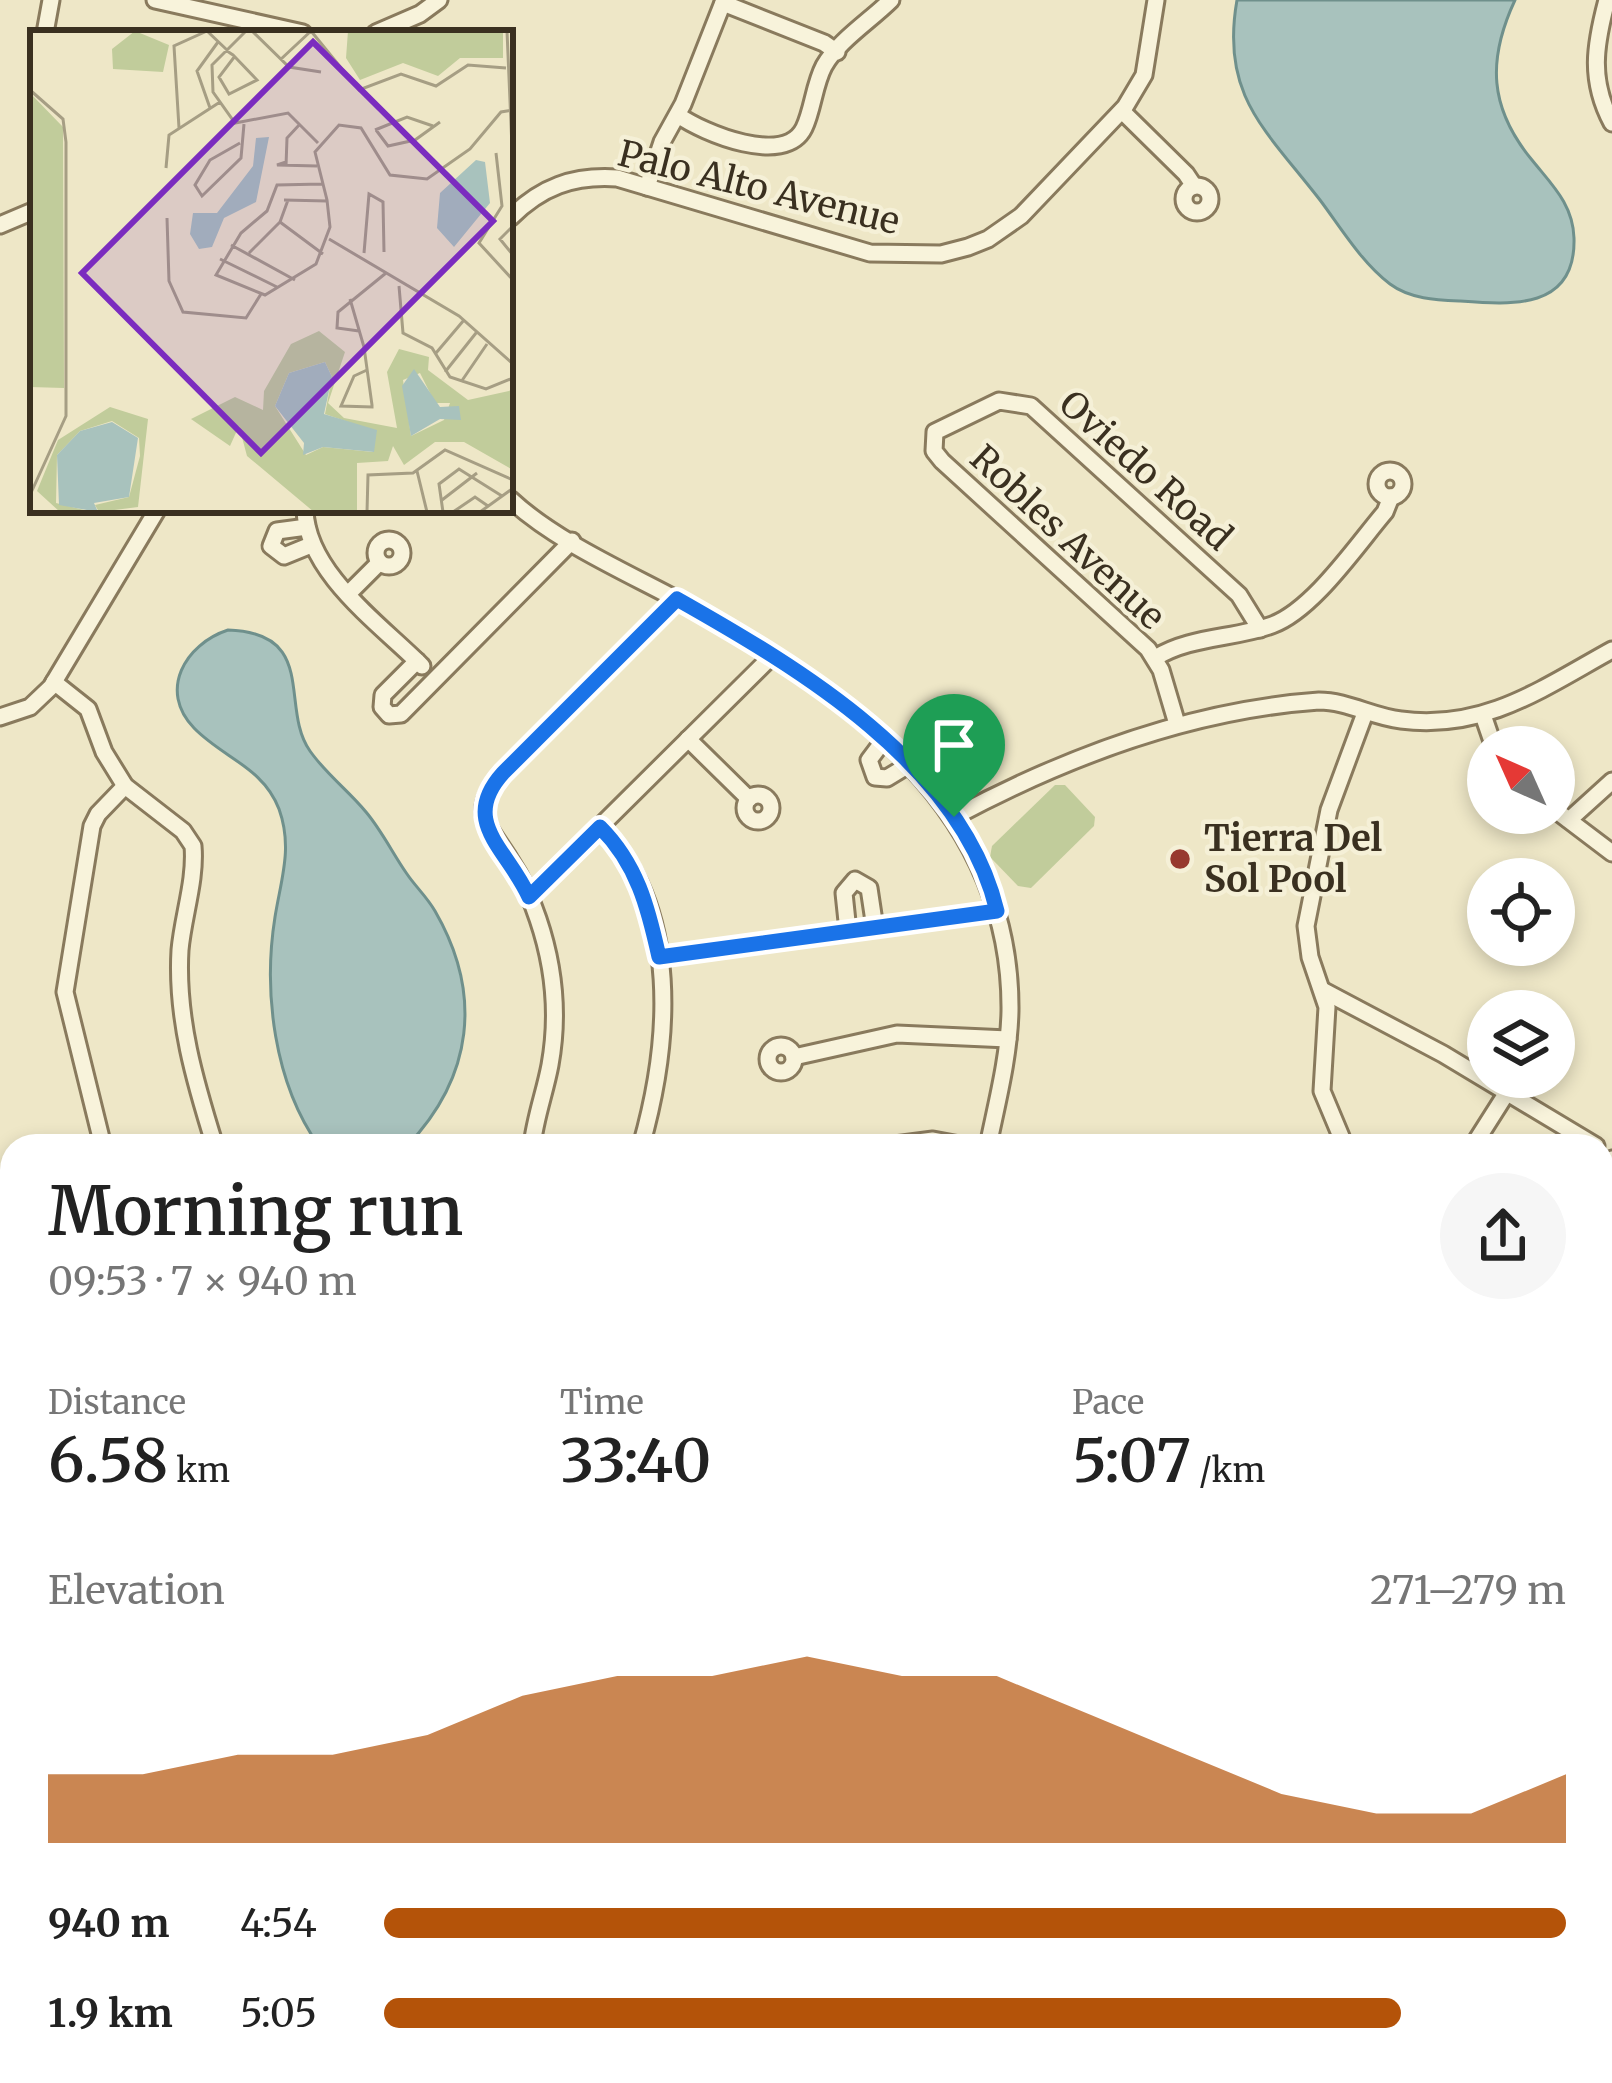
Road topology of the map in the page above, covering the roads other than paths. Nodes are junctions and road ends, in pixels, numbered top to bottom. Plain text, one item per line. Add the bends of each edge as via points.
1 (50, 0) edge
2 (155, 0) edge
3 (439, 0) edge
4 (891, 0) edge
5 (1156, 0) edge
6 (1607, 0) edge
7 (723, 2) edge
8 (46, 30) edge
9 (289, 30) edge
10 (383, 30) edge
11 (837, 52) junction
12 (1121, 111) junction
13 (678, 115) junction
14 (1612, 123) edge
15 (1194, 186) dead end
16 (647, 187) junction
17 (30, 212) edge
18 (513, 215) edge
19 (0, 225) edge
20 (970, 414) joint
21 (1391, 497) dead end
22 (513, 501) edge
23 (155, 513) edge
24 (306, 518) edge
25 (572, 541) junction
26 (311, 545) junction
27 (380, 563) dead end
28 (349, 592) junction
29 (677, 599) junction
30 (1260, 629) junction
31 (1612, 650) edge
32 (773, 655) junction
33 (1155, 658) junction
34 (417, 661) junction
35 (435, 679) junction
36 (54, 682) junction
37 (1365, 712) junction
38 (1483, 715) junction
39 (0, 717) edge
40 (1177, 724) junction
41 (1487, 726) edge
42 (688, 740) junction
43 (884, 740) junction
44 (910, 764) junction
45 (1612, 781) edge
46 (125, 786) junction
47 (749, 799) dead end
48 (1575, 815) edge
49 (954, 817) junction
50 (1575, 825) edge
51 (600, 827) junction
52 (1612, 853) edge
53 (529, 897) junction
54 (997, 911) junction
55 (875, 928) junction
56 (848, 932) junction
57 (659, 957) junction
58 (1322, 990) junction
59 (1008, 1039) junction
60 (794, 1058) dead end
61 (1467, 1072) edge
62 (1503, 1098) edge
63 (1513, 1098) edge
64 (101, 1134) edge
65 (212, 1134) edge
66 (535, 1134) edge
67 (644, 1134) edge
68 (990, 1134) edge
69 (1340, 1134) edge
70 (1481, 1134) edge
71 (1575, 1134) edge

1 - 8 street
2 - 9 street
3 - 10 street
4 - 11 street
5 - 12 street, Palo Alto Avenue via 1144,75
6 - 14 street via 1594,66
7 - 11 street
7 - 13 street
11 - 13 street via 824,66 804,129 781,147 712,132
12 - 15 street
12 - 16 street, Palo Alto Avenue via 1004,229 941,254 870,253
13 - 16 street
16 - 18 street, Palo Alto Avenue via 617,178 569,180
17 - 19 street
20 - 30 street, Oviedo Road via 1009,400 1031,406 1239,595
20 - 33 street, Robles Avenue via 934,432 934,451
21 - 30 street via 1297,612
22 - 25 street
23 - 36 street
24 - 26 street
24 - 26 street via 277,531 271,546 284,556
25 - 29 street
25 - 35 street
26 - 28 street
27 - 28 street
28 - 34 street
29 - 32 street
29 - 53 street via 485,797 486,827
30 - 33 street
31 - 38 street
32 - 42 street
32 - 43 street
33 - 40 street, Robles Avenue
34 - 35 street
34 - 35 street via 383,695 384,712 401,714
36 - 39 street via 30,707
36 - 46 street via 88,710
37 - 38 street via 1418,722
37 - 40 street via 1314,701
37 - 58 street via 1328,810 1306,926
38 - 41 street
40 - 49 street
42 - 47 street
42 - 51 street
43 - 44 street
43 - 44 street via 869,760 874,777
44 - 49 street
45 - 48 street
46 - 64 street via 92,826 65,992
46 - 65 street via 194,846 180,1002
49 - 54 street
50 - 52 street
51 - 53 street
51 - 57 street via 636,874
53 - 66 street via 555,1006
54 - 55 street
54 - 59 street
55 - 56 street
55 - 56 street via 869,888 855,880 844,892
56 - 57 street
57 - 67 street via 662,1043
58 - 61 street
58 - 69 street via 1322,1091
59 - 60 street via 897,1034
59 - 68 street
62 - 70 street
63 - 71 street

